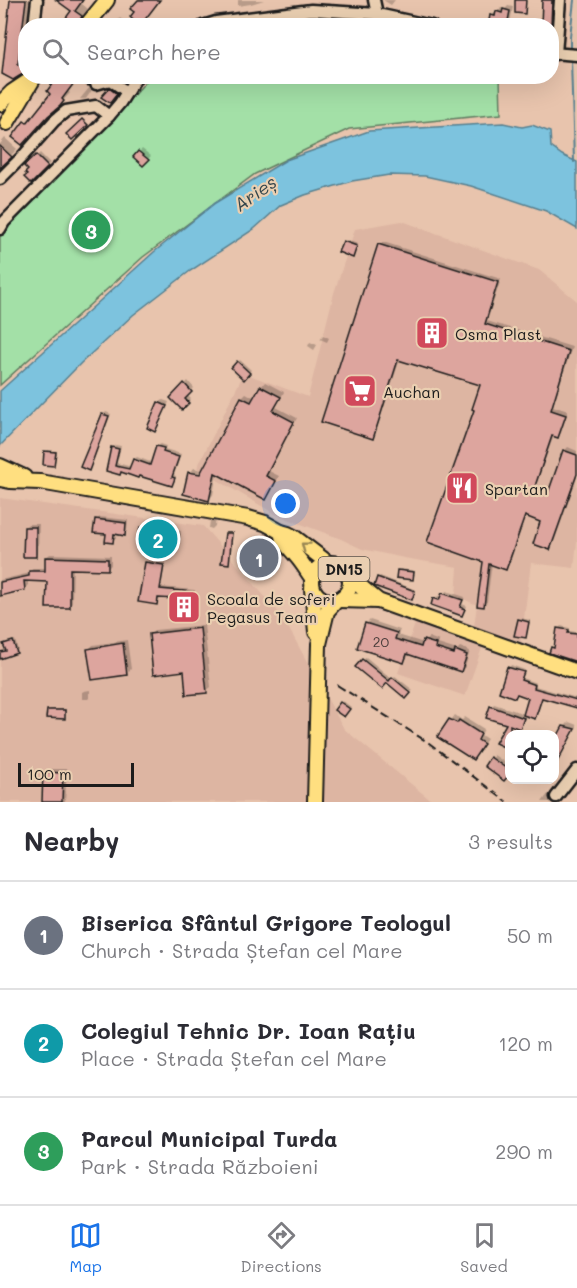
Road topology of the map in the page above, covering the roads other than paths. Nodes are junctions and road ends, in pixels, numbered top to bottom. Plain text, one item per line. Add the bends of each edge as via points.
1 (37, 0) edge
2 (374, 0) edge
3 (560, 0) edge
4 (101, 2) edge
5 (377, 14) junction
6 (35, 18) edge
7 (91, 18) edge
8 (248, 18) edge
9 (395, 18) edge
10 (558, 18) edge
11 (559, 54) edge
12 (577, 56) edge
13 (0, 84) edge
14 (23, 84) edge
15 (30, 84) edge
16 (116, 84) edge
17 (132, 84) edge
18 (20, 86) junction
19 (127, 92) junction
20 (0, 106) edge
21 (109, 116) junction
22 (4, 129) edge
23 (0, 179) edge
24 (0, 229) edge
25 (1, 471) edge
26 (281, 532) junction
27 (328, 563) junction
28 (349, 577) junction
29 (312, 581) junction
30 (337, 600) junction
31 (378, 601) junction
32 (319, 644) junction
33 (577, 672) edge
34 (577, 770) edge
35 (556, 797) dead end
36 (315, 802) edge

1 - 6 street
2 - 5 street
3 - 10 street
4 - 7 main road
5 - 8 street via 311,10
5 - 9 street
11 - 12 street
13 - 18 main road
14 - 18 main road
15 - 22 main road
16 - 19 street
17 - 19 street
18 - 20 main road
19 - 21 street
20 - 22 main road via 6,116
21 - 23 street via 96,106 66,111
21 - 24 street
25 - 26 main road, DN15 via 40,482 228,513 265,523
27 -> 26 main road, DN15
26 - 29 main road, DN15
27 - 28 main road, DN15 via 344,568
27 - 29 main road, DN15 via 318,567
28 - 30 main road, DN15 via 347,593
28 - 31 main road, DN15
29 - 30 main road, DN15 via 317,596
29 - 32 main road
30 - 31 main road, DN15
30 - 32 main road via 327,611
31 - 33 main road, DN15
32 - 36 main road
34 - 35 street

